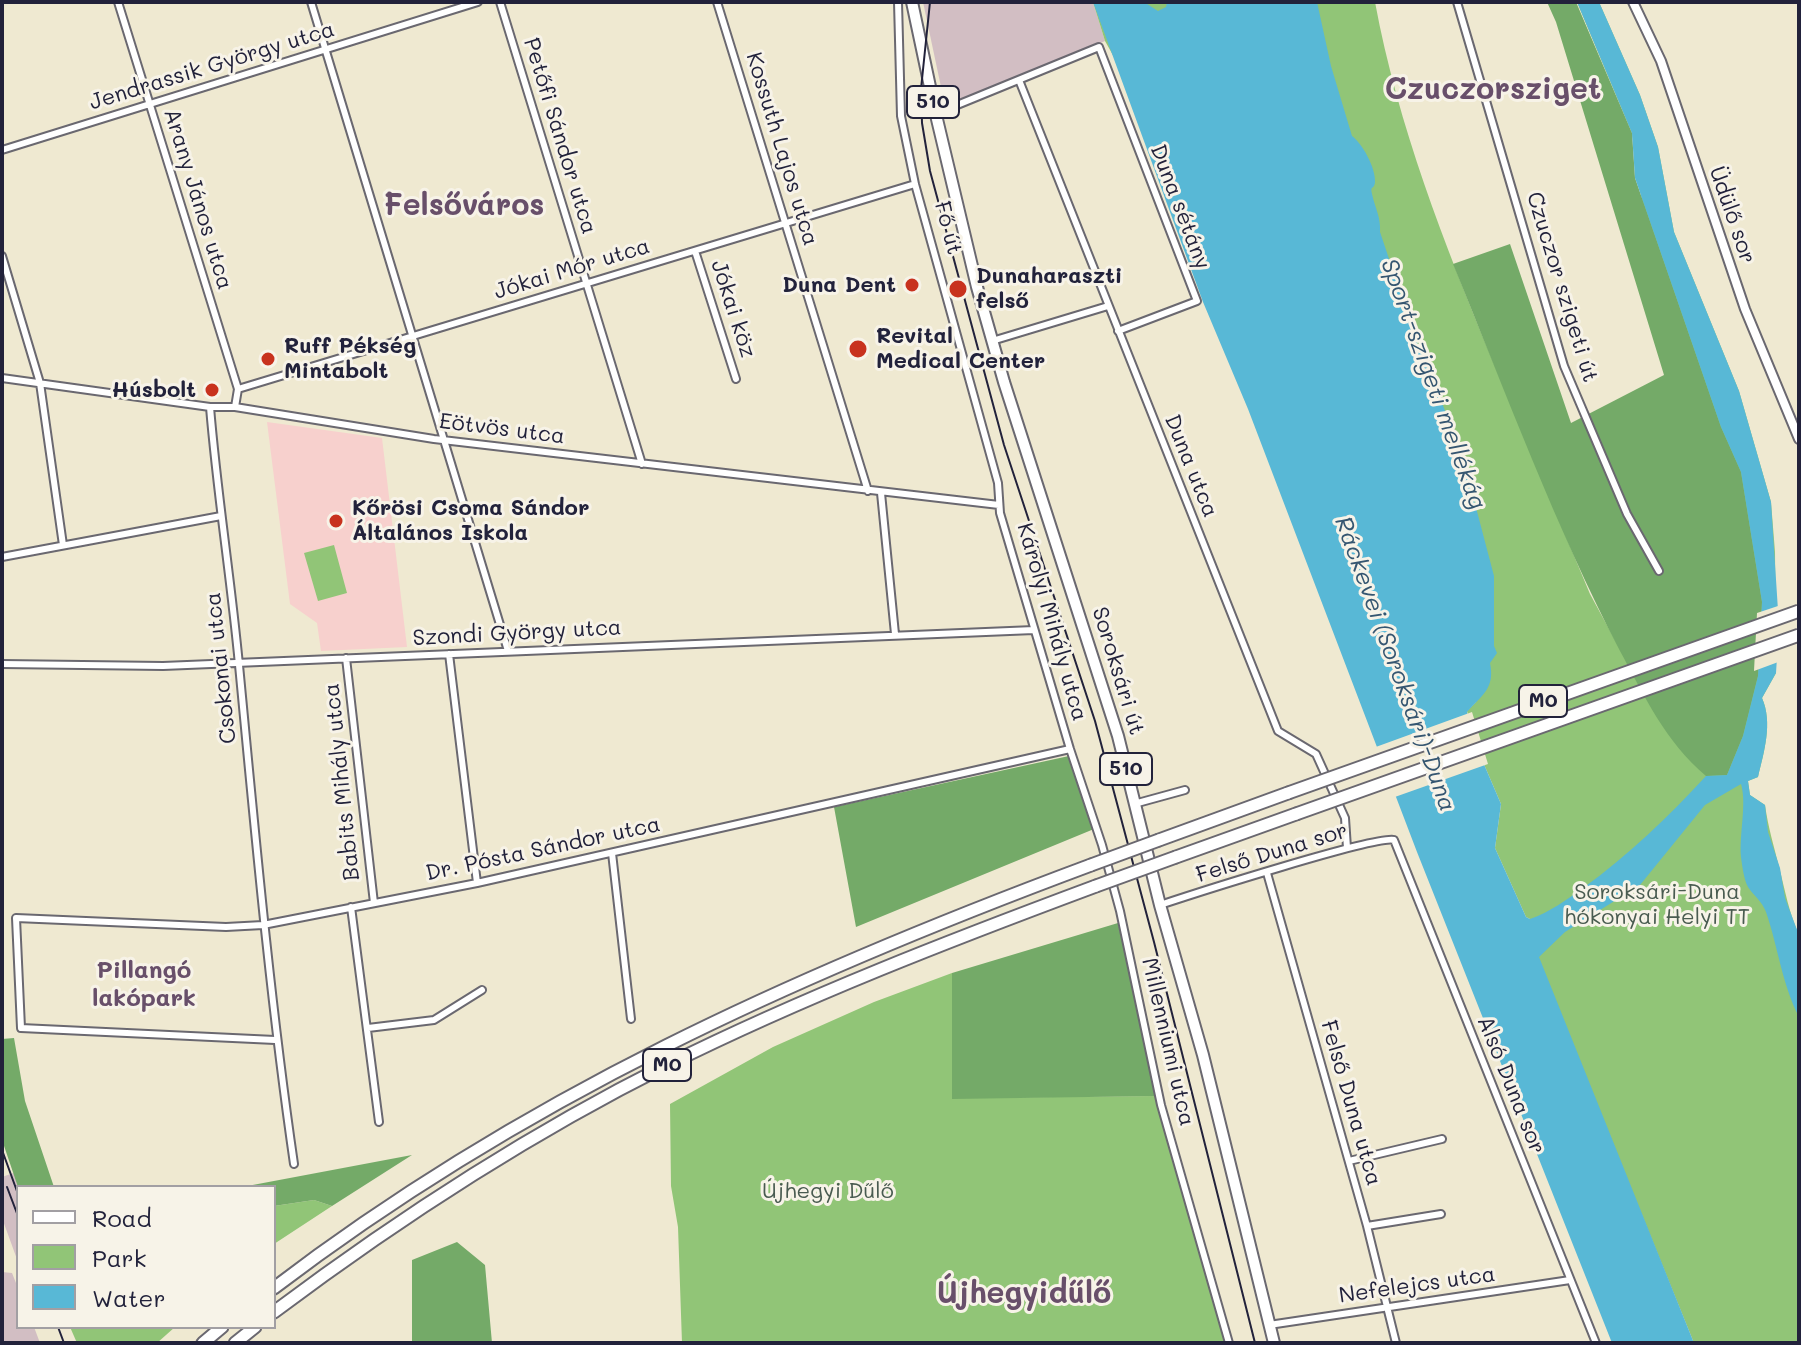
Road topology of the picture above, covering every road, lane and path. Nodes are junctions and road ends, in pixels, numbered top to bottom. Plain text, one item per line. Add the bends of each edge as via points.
1 (118, 2) edge
2 (311, 2) edge
3 (478, 2) edge
4 (500, 2) edge
5 (717, 2) edge
6 (898, 2) edge
7 (912, 2) edge
8 (918, 2) edge
9 (1457, 2) edge
10 (1633, 2) edge
11 (326, 50) junction
12 (1019, 80) junction
13 (150, 104) junction
14 (940, 112) junction
15 (2, 150) edge
16 (915, 184) junction
17 (957, 201) junction
18 (787, 223) junction
19 (695, 251) junction
20 (2, 256) edge
21 (587, 283) junction
22 (1108, 306) junction
23 (1118, 331) junction
24 (412, 336) junction
25 (992, 341) junction
26 (2, 378) edge
27 (736, 379) dead end
28 (40, 383) junction
29 (238, 389) junction
30 (210, 407) junction
31 (235, 407) junction
32 (444, 439) junction
33 (1799, 439) edge
34 (642, 464) junction
35 (868, 491) junction
36 (881, 493) junction
37 (999, 505) junction
38 (221, 516) junction
39 (63, 545) junction
40 (2, 557) edge
41 (1659, 571) dead end
42 (1799, 611) edge
43 (1034, 630) junction
44 (895, 634) junction
45 (1799, 635) edge
46 (508, 651) junction
47 (449, 654) junction
48 (346, 658) junction
49 (239, 662) junction
50 (2, 664) edge
51 (1070, 749) junction
52 (1185, 790) dead end
53 (1134, 804) junction
54 (1394, 840) joint
55 (1347, 848) junction
56 (612, 853) junction
57 (1267, 873) junction
58 (477, 883) junction
59 (374, 903) junction
60 (1160, 905) junction
61 (351, 907) junction
62 (263, 925) junction
63 (482, 990) dead end
64 (631, 1019) dead end
65 (368, 1028) junction
66 (275, 1040) junction
67 (379, 1122) dead end
68 (1442, 1139) dead end
69 (1349, 1161) junction
70 (294, 1164) dead end
71 (1441, 1214) dead end
72 (1367, 1226) junction
73 (1570, 1280) junction
74 (276, 1287) edge
75 (1388, 1307) junction
76 (276, 1311) edge
77 (1269, 1325) junction
78 (220, 1329) edge
79 (252, 1329) edge
80 (203, 1343) edge
81 (235, 1343) edge
82 (1229, 1343) edge
83 (1274, 1343) edge
84 (1396, 1343) edge
85 (1596, 1343) edge

1 - 13 street, Arany János utca
2 - 11 street
3 - 11 street, Jendrassik György utca
4 - 21 street, Petőfi Sándor utca
5 - 18 street, Kossuth Lajos utca
6 - 16 street, Fő út via 901,116
7 - 17 main road, Fő út / 510
8 - 14 main road, Fő út / 510
9 - 41 street, Czuczor szigeti út via 1564,366 1627,514
10 - 33 street, Üdülő sor via 1661,61 1745,309
11 - 13 street, Jendrassik György utca
11 - 24 street
12 - 14 street
12 - 22 street, Duna utca
12 - 23 street, Duna sétány via 1099,47 1197,301
13 - 15 street, Jendrassik György utca
13 - 29 street, Arany János utca
14 - 17 main road, Fő út / 510
16 - 18 street, Jókai Mór utca
16 - 37 street, Fő út via 998,483
17 - 25 main road, Soroksári út / 510
18 - 19 street, Jókai Mór utca
18 - 35 street, Kossuth Lajos utca
19 - 21 street, Jókai Mór utca
19 - 27 street, Jókai köz
20 - 28 street
21 - 24 street, Jókai Mór utca
21 - 34 street, Petőfi Sándor utca
22 - 23 street, Duna utca
22 - 25 street
23 - 55 street, Duna utca via 1278,731 1316,754 1345,818
24 - 29 street, Jókai Mór utca
24 - 32 street
25 - 53 main road, Soroksári út / 510 via 1098,669
26 - 28 street, Eötvös utca
28 - 30 street, Eötvös utca
28 - 39 street
29 - 31 street, Arany János utca
30 - 31 street, Eötvös utca
30 - 38 street, Csokonai utca
31 - 32 street, Eötvös utca
32 - 34 street, Eötvös utca
32 - 46 street
34 - 35 street, Eötvös utca
35 - 36 street, Eötvös utca
36 - 37 street, Eötvös utca
36 - 44 street
37 - 43 street, Károlyi Mihály utca
38 - 39 street
38 - 49 street, Csokonai utca
39 - 40 street
42 - 74 highway, M0, bridge via 1091,865 810,977 639,1058 544,1110 422,1184
43 - 44 street, Szondi György utca
43 - 51 street, Károlyi Mihály utca
44 - 46 street, Szondi György utca
45 - 76 highway, M0, bridge via 1096,886 831,990 654,1072 557,1125 442,1194
46 - 47 street, Szondi György utca
47 - 48 street, Szondi György utca
47 - 58 street
48 - 49 street, Szondi György utca
48 - 59 street, Babits Mihály utca
49 - 50 street, Szondi György utca
49 - 62 street, Csokonai utca
51 - 56 street, Dr. Pósta Sándor utca
51 - 82 street, Millenniumi utca via 1120,911 1161,1105
52 - 53 street
53 - 60 main road, Soroksári út / 510
54 - 55 street, Felső Duna sor
54 - 73 street, Alsó Duna sor
55 - 57 street, Felső Duna sor
56 - 58 street, Dr. Pósta Sándor utca
56 - 64 street
57 - 60 street, Felső Duna sor
57 - 69 street, Felső Duna utca
58 - 59 street, Dr. Pósta Sándor utca
59 - 61 street, Dr. Pósta Sándor utca
60 - 77 main road, Soroksári út / 510
61 - 62 street, Dr. Pósta Sándor utca
61 - 65 street, Babits Mihály utca
62 - 66 street, Csokonai utca
62 - 66 street, Dr. Pósta Sándor utca via 16,918 21,1028
63 - 65 street via 434,1020
65 - 67 street, Babits Mihály utca
66 - 70 street, Csokonai utca
68 - 69 street
69 - 72 street, Felső Duna utca
71 - 72 street
72 - 75 street, Felső Duna utca
73 - 75 street, Nefelejcs utca
73 - 85 street, Alsó Duna sor
75 - 77 street, Nefelejcs utca
75 - 84 street, Felső Duna utca
77 - 83 main road, Soroksári út / 510
78 - 80 highway
79 - 81 highway

